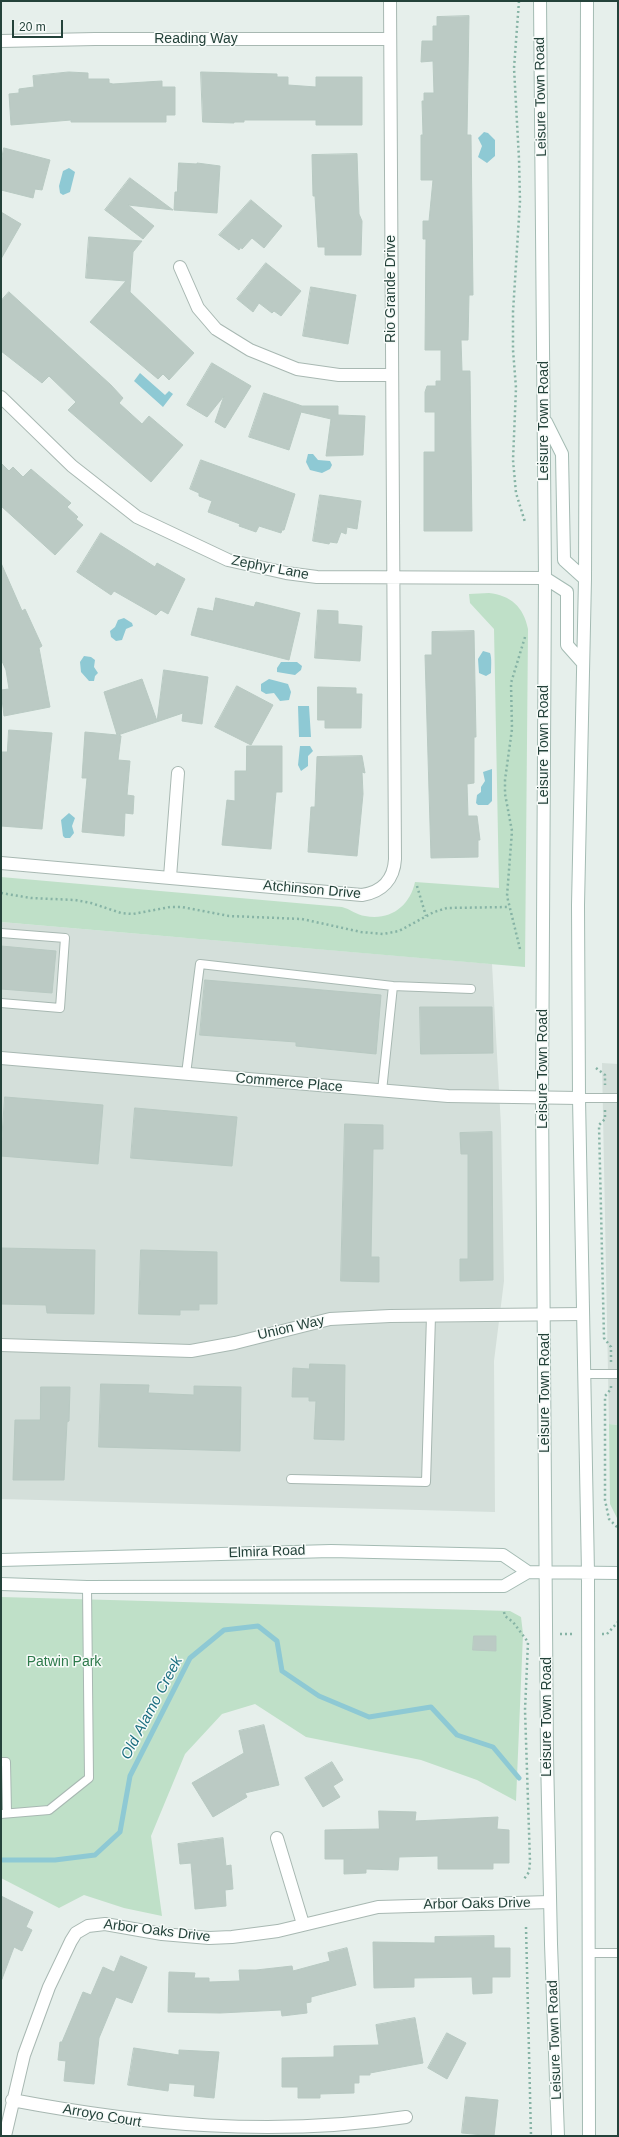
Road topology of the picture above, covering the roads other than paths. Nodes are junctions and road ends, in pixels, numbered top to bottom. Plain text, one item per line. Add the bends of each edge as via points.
1 (390, 1) edge
2 (540, 1) edge
3 (587, 1) edge
4 (390, 38) junction
5 (1, 42) edge
6 (180, 267) dead end
7 (392, 375) junction
8 (1, 397) edge
9 (544, 419) junction
10 (392, 578) junction
11 (545, 578) junction
12 (585, 578) junction
13 (584, 663) junction
14 (178, 773) dead end
15 (1, 863) edge
16 (170, 877) junction
17 (1, 933) edge
18 (393, 986) junction
19 (470, 989) dead end
20 (1, 1003) edge
21 (1, 1058) edge
22 (186, 1074) junction
23 (382, 1091) junction
24 (578, 1098) junction
25 (618, 1098) edge
26 (542, 1099) junction
27 (583, 1314) junction
28 (544, 1315) junction
29 (431, 1316) junction
30 (1, 1345) edge
31 (585, 1374) junction
32 (614, 1374) edge
33 (291, 1479) dead end
34 (1, 1560) edge
35 (528, 1572) junction
36 (546, 1572) junction
37 (588, 1573) junction
38 (618, 1573) edge
39 (1, 1584) edge
40 (87, 1587) junction
41 (1, 1762) edge
42 (4, 1814) edge
43 (277, 1838) dead end
44 (550, 1902) junction
45 (303, 1924) junction
46 (587, 1952) junction
47 (618, 1953) edge
48 (12, 2100) junction
49 (406, 2117) dead end
50 (5, 2136) edge
51 (558, 2136) edge
52 (588, 2136) edge

1 - 4 main road, Rio Grande Drive
2 - 9 main road, Leisure Town Road
3 - 12 main road
4 - 5 main road, Reading Way via 95,39
4 - 7 main road, Rio Grande Drive
6 - 7 main road via 198,308 216,329 250,350 297,369 339,375
7 - 10 main road, Rio Grande Drive
8 - 10 main road, Zephyr Lane via 72,466 137,516 228,560 317,577
9 - 11 main road, Leisure Town Road
9 - 12 main road via 562,454 564,560
10 - 11 main road, Zephyr Lane
10 - 16 main road, Atchinson Drive via 395,858 389,879 377,890 362,895
11 - 13 main road via 567,592 567,645
11 - 26 main road, Leisure Town Road
12 - 13 main road
13 - 24 main road via 578,905
14 - 16 main road
15 - 16 main road, Atchinson Drive
17 - 20 lane via 65,938 60,1008
18 - 19 lane
18 - 22 lane via 200,964
18 - 23 lane
21 - 22 main road, Commerce Place
22 - 23 main road, Commerce Place
23 - 26 main road, Commerce Place
24 - 25 lane
24 - 26 main road, Commerce Place
24 - 27 main road
26 - 28 main road, Leisure Town Road
27 - 28 main road, Union Way
27 - 31 main road
28 - 29 main road, Union Way
28 - 36 main road, Leisure Town Road
29 - 30 main road, Union Way via 362,1316 330,1319 235,1343 191,1351
29 - 33 lane via 426,1482
31 - 32 lane
31 - 37 main road
34 - 35 main road, Elmira Road via 331,1551 503,1555
35 - 36 main road
35 - 40 main road via 504,1586
36 - 37 main road
36 - 44 main road, Leisure Town Road
37 - 38 main road
37 - 46 main road
39 - 40 main road
40 - 42 lane via 89,1778 49,1810
41 - 42 lane via 6,1762
43 - 45 main road
44 - 45 main road, Arbor Oaks Drive via 394,1905
44 - 51 main road, Leisure Town Road
45 - 48 main road, Arbor Oaks Drive via 258,1935 209,1938 162,1934 105,1924 95,1924 81,1929 71,1941 49,1987 24,2055
46 - 47 lane
46 - 52 main road
48 - 49 main road, Arroyo Court via 180,2130 229,2134 290,2134 375,2125
48 - 50 main road, Arbor Oaks Drive

